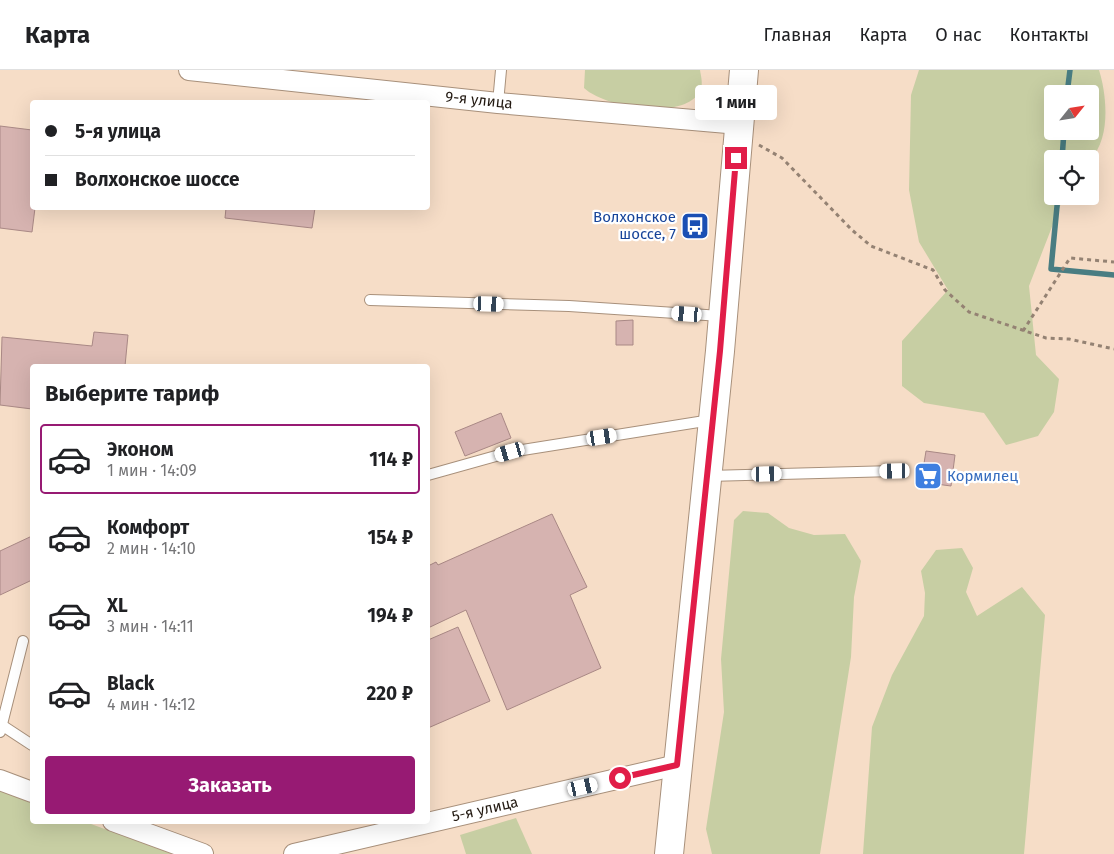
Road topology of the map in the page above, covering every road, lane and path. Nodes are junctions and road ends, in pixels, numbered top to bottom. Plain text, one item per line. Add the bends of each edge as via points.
1 (189, 70) edge
2 (501, 70) edge
3 (744, 70) edge
4 (498, 103) junction
5 (739, 124) junction
6 (758, 144) dead end
7 (1114, 262) edge
8 (370, 300) dead end
9 (723, 316) junction
10 (1023, 331) junction
11 (1114, 349) edge
12 (712, 420) junction
13 (895, 471) dead end
14 (430, 474) edge
15 (707, 476) junction
16 (23, 641) dead end
17 (1, 727) edge
18 (30, 744) edge
19 (677, 765) junction
20 (0, 780) edge
21 (30, 791) edge
22 (430, 822) edge
23 (121, 824) edge
24 (423, 824) edge
25 (204, 854) edge
26 (294, 854) edge
27 (669, 854) edge

1 - 4 street, 9-я улица
2 - 4 lane
3 - 5 main road
4 - 5 street, 9-я улица
5 - 9 main road
6 - 10 path via 782,158 871,246 933,270 945,290 968,312
7 - 10 path via 1070,258
8 - 9 lane via 569,306
9 - 12 main road
10 - 11 path
12 - 14 lane via 510,452
12 - 15 main road
13 - 15 lane
15 - 19 main road
16 - 17 lane
17 - 18 lane
19 - 22 street, 5-я улица
19 - 27 main road
20 - 21 street
23 - 25 street
24 - 26 street, 5-я улица

